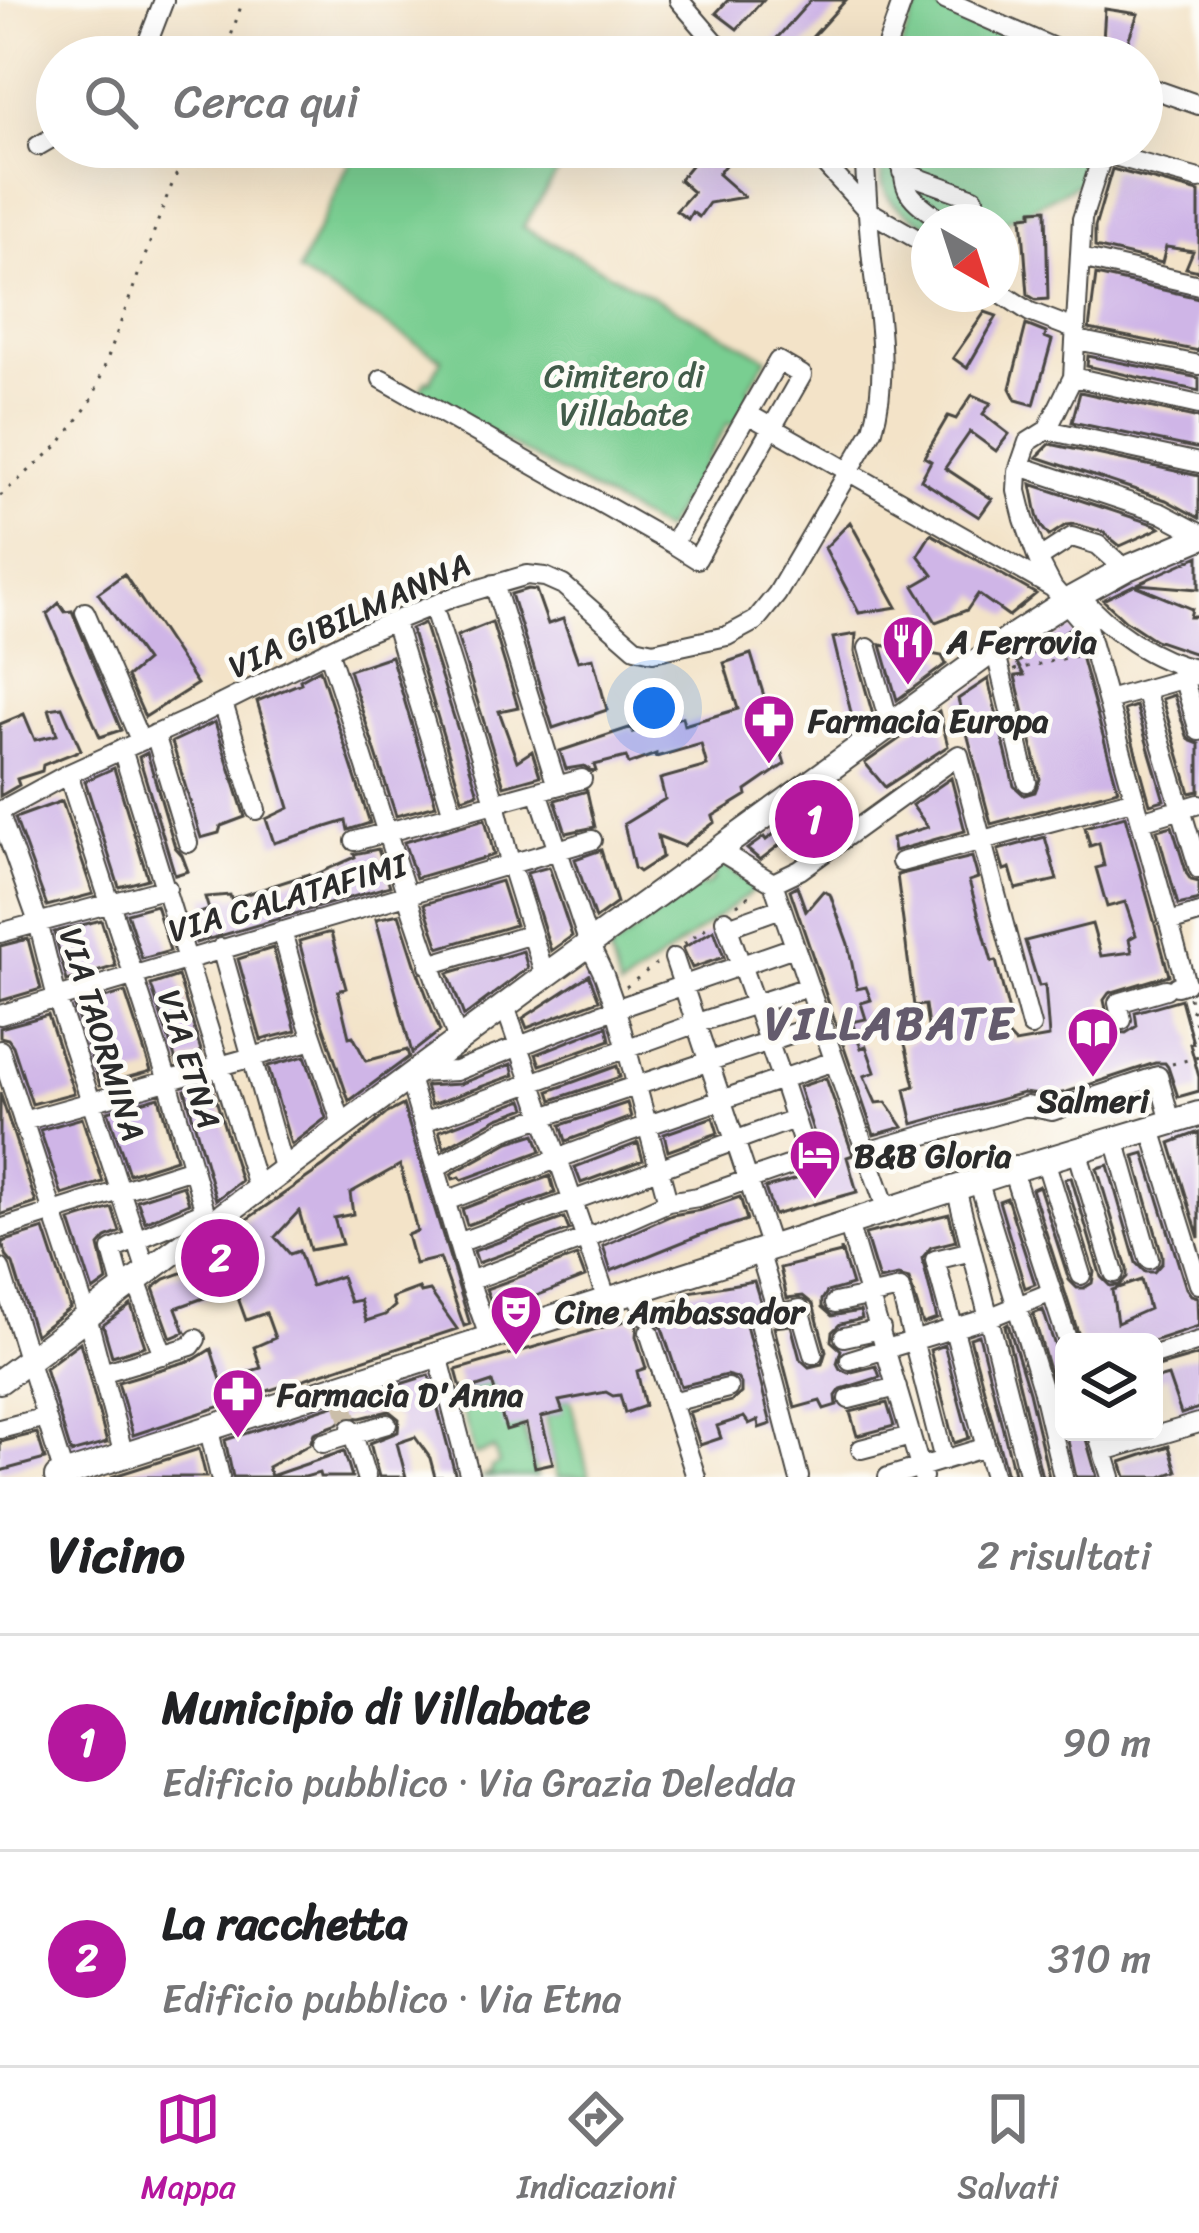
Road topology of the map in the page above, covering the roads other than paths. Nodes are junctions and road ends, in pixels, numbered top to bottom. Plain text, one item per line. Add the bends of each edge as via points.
1 (164, 0) edge
2 (679, 0) edge
3 (903, 0) edge
4 (945, 0) edge
5 (150, 36) edge
6 (710, 36) edge
7 (889, 36) edge
8 (1026, 36) edge
9 (1163, 92) edge
10 (1199, 104) edge
11 (828, 168) edge
12 (865, 168) edge
13 (902, 168) edge
14 (1098, 168) edge
15 (1163, 168) edge
16 (902, 172) junction
17 (1199, 179) edge
18 (974, 198) dead end
19 (920, 204) edge
20 (867, 210) junction
21 (911, 236) edge
22 (1081, 258) junction
23 (1199, 285) edge
24 (1019, 305) edge
25 (1076, 334) junction
26 (1199, 365) edge
27 (1073, 377) junction
28 (382, 380) dead end
29 (1199, 405) edge
30 (748, 414) junction
31 (772, 428) junction
32 (1047, 430) junction
33 (1199, 463) edge
34 (1020, 466) junction
35 (846, 472) junction
36 (1199, 536) edge
37 (673, 544) junction
38 (1038, 559) junction
39 (1125, 569) junction
40 (494, 584) junction
41 (1066, 595) junction
42 (433, 606) junction
43 (85, 612) dead end
44 (394, 621) junction
45 (1095, 625) junction
46 (868, 648) dead end
47 (328, 650) junction
48 (998, 661) junction
49 (1191, 672) edge
50 (1145, 690) junction
51 (1108, 700) junction
52 (223, 703) junction
53 (890, 725) junction
54 (1199, 731) edge
55 (139, 741) junction
56 (68, 774) junction
57 (582, 779) dead end
58 (1027, 782) dead end
59 (548, 788) junction
60 (1135, 799) junction
61 (495, 802) junction
62 (1190, 806) edge
63 (256, 810) dead end
64 (0, 813) edge
65 (453, 814) junction
66 (1141, 821) junction
67 (388, 832) junction
68 (983, 839) junction
69 (592, 840) dead end
70 (355, 841) dead end
71 (188, 843) dead end
72 (718, 850) junction
73 (557, 851) junction
74 (902, 862) dead end
75 (511, 866) junction
76 (1199, 869) edge
77 (766, 886) junction
78 (167, 888) junction
79 (408, 894) junction
80 (112, 901) junction
81 (781, 908) junction
82 (1199, 913) edge
83 (38, 922) junction
84 (1169, 922) junction
85 (282, 931) junction
86 (0, 933) edge
87 (532, 934) junction
88 (589, 944) junction
89 (794, 947) junction
90 (221, 948) junction
91 (187, 958) junction
92 (674, 958) dead end
93 (742, 964) junction
94 (429, 965) junction
95 (131, 974) junction
96 (545, 976) junction
97 (1182, 982) edge
98 (684, 985) junction
99 (808, 987) junction
100 (58, 998) junction
101 (618, 1000) junction
102 (754, 1003) junction
103 (505, 1006) junction
104 (0, 1015) edge
105 (1122, 1020) dead end
106 (697, 1023) junction
107 (820, 1024) junction
108 (1031, 1026) dead end
109 (313, 1040) junction
110 (459, 1042) junction
111 (768, 1042) junction
112 (519, 1046) junction
113 (627, 1049) junction
114 (0, 1050) edge
115 (250, 1057) junction
116 (834, 1061) junction
117 (710, 1063) junction
118 (221, 1066) junction
119 (413, 1076) junction
120 (782, 1079) junction
121 (168, 1082) junction
122 (532, 1083) junction
123 (637, 1088) junction
124 (724, 1100) junction
125 (91, 1102) junction
126 (1199, 1114) edge
127 (545, 1118) junction
128 (794, 1119) junction
129 (23, 1121) junction
130 (423, 1122) junction
131 (1161, 1125) junction
132 (647, 1126) junction
133 (343, 1127) junction
134 (736, 1139) junction
135 (1115, 1139) junction
136 (1077, 1150) junction
137 (866, 1152) junction
138 (559, 1159) junction
139 (1045, 1160) junction
140 (436, 1167) junction
141 (192, 1168) junction
142 (659, 1169) junction
143 (1012, 1169) junction
144 (284, 1171) junction
145 (748, 1178) junction
146 (967, 1184) junction
147 (119, 1190) junction
148 (258, 1190) junction
149 (446, 1201) junction
150 (574, 1201) junction
151 (668, 1202) junction
152 (886, 1210) junction
153 (52, 1212) junction
154 (207, 1218) junction
155 (848, 1222) junction
156 (0, 1229) edge
157 (587, 1238) junction
158 (136, 1240) junction
159 (458, 1243) junction
160 (765, 1250) junction
161 (972, 1251) junction
162 (1149, 1259) dead end
163 (0, 1268) edge
164 (1081, 1275) junction
165 (1198, 1279) edge
166 (135, 1281) junction
167 (469, 1281) junction
168 (1052, 1289) junction
169 (870, 1296) junction
170 (608, 1300) junction
171 (4, 1301) edge
172 (835, 1303) dead end
173 (1017, 1305) junction
174 (643, 1312) junction
175 (87, 1316) junction
176 (768, 1316) junction
177 (988, 1318) junction
178 (954, 1328) junction
179 (881, 1329) junction
180 (1065, 1333) edge
181 (844, 1337) dead end
182 (490, 1339) junction
183 (914, 1341) junction
184 (1199, 1341) edge
185 (193, 1342) dead end
186 (887, 1349) junction
187 (1163, 1352) edge
188 (813, 1354) dead end
189 (163, 1355) junction
190 (438, 1355) junction
191 (28, 1360) junction
192 (850, 1360) dead end
193 (102, 1373) junction
194 (0, 1381) edge
195 (897, 1387) junction
196 (728, 1388) dead end
197 (849, 1399) dead end
198 (672, 1402) junction
199 (46, 1417) junction
200 (1199, 1423) edge
201 (386, 1424) dead end
202 (0, 1430) edge
203 (209, 1430) junction
204 (352, 1431) junction
205 (911, 1436) junction
206 (1101, 1442) edge
207 (323, 1443) dead end
208 (986, 1447) junction
209 (861, 1449) dead end
210 (944, 1460) junction
211 (110, 1466) edge
212 (921, 1472) edge
213 (60, 1476) edge
214 (1026, 1476) edge
215 (220, 1477) edge
216 (366, 1477) edge
217 (470, 1477) edge
218 (696, 1477) edge
219 (799, 1477) edge
220 (888, 1477) edge
221 (994, 1477) edge
222 (1064, 1477) edge
223 (1111, 1477) edge

1 - 5 street
2 - 6 street
3 - 7 street
4 - 8 street
9 - 10 street
11 - 20 street
12 - 20 street, VIA GIBILMANNA
13 - 16 street
14 - 22 street via 1082,219
15 - 17 street
16 - 18 street
16 - 19 street via 907,194
20 - 21 street
20 - 35 street, VIA GIBILMANNA via 881,400
22 - 23 street
22 - 25 street
24 - 25 street
25 - 26 street
25 - 27 street
27 - 29 street
27 - 32 street
28 - 37 street
30 - 31 street
30 - 31 street via 778,362 802,376
30 - 37 street
31 - 35 street
31 - 37 street via 698,559
32 - 33 street
32 - 34 street via 1028,442
34 - 36 street via 1161,513
34 - 38 street via 1017,491
35 - 40 street, VIA GIBILMANNA via 777,593 755,621 727,636 653,652 635,648 563,585 527,575
35 - 41 street
36 - 39 main road
38 - 39 street via 1072,537 1098,545
38 - 41 street
39 - 41 main road
40 - 42 street, VIA GIBILMANNA
40 - 59 street
41 - 45 street
41 - 48 main road
42 - 44 street, VIA GIBILMANNA
42 - 61 street
43 - 55 street
44 - 47 street, VIA GIBILMANNA
44 - 65 street
45 - 49 street
45 - 51 street
46 - 53 street
47 - 52 street, VIA GIBILMANNA
47 - 67 street
48 - 53 main road
48 - 58 street
49 - 50 street
49 - 54 street
50 - 51 street
50 - 62 street
51 - 60 street
52 - 55 street, VIA GIBILMANNA
52 - 63 street
53 - 72 main road
55 - 56 street, VIA GIBILMANNA
55 - 71 street
55 - 78 street
56 - 64 street, VIA GIBILMANNA
56 - 80 street, VIA ETNA
57 - 59 street
59 - 61 street
59 - 73 street
60 - 66 street
60 - 68 street
61 - 65 street
61 - 75 street
62 - 66 street
62 - 76 street
64 - 83 street, VIA TAORMINA
65 - 67 street
66 - 84 street
67 - 70 street
67 - 79 street
68 - 74 street
68 - 77 street via 959,755
68 - 108 street
69 - 73 street, VIA CALATAFIMI
72 - 77 street
72 - 88 main road
73 - 75 street, VIA CALATAFIMI
73 - 88 street
75 - 79 street, VIA CALATAFIMI
75 - 87 street
77 - 81 street
78 - 80 street
78 - 91 street
79 - 85 street, VIA CALATAFIMI
79 - 94 street
80 - 83 street
80 - 95 street, VIA ETNA
81 - 89 street
81 - 93 street via 726,924
82 - 84 street
83 - 86 street
83 - 100 street, VIA TAORMINA
84 - 97 street
85 - 90 street, VIA CALATAFIMI
85 - 109 street
87 - 94 street
87 - 96 street
88 - 96 main road
88 - 101 street
89 - 93 street
89 - 99 street
90 - 91 street, VIA CALATAFIMI
90 - 115 street
91 - 95 street, VIA CALATAFIMI
91 - 118 street
92 - 98 street
93 - 98 street
93 - 102 street
94 - 110 street
95 - 100 street, VIA CALATAFIMI
95 - 121 street, VIA ETNA
96 - 103 main road
97 - 105 street via 1118,1003
98 - 101 street
98 - 106 street
99 - 102 street
99 - 107 street
100 - 104 street, VIA CALATAFIMI
100 - 125 street, VIA TAORMINA
101 - 112 street
101 - 113 street
102 - 106 street
102 - 111 street
103 - 110 main road
103 - 112 street
106 - 113 street
106 - 117 street
107 - 111 street
107 - 116 street
109 - 115 street
109 - 133 street
110 - 119 main road
111 - 117 street
111 - 120 street
112 - 119 street via 456,1071
112 - 122 street
113 - 122 street
113 - 123 street
114 - 129 street
115 - 118 street
115 - 144 street
116 - 120 street
116 - 137 street
117 - 123 street
117 - 124 street
118 - 121 street
118 - 148 street
119 - 130 street
119 - 133 main road
120 - 124 street
120 - 128 street
121 - 125 street
121 - 141 street, VIA ETNA
122 - 127 street
122 - 130 street
123 - 127 street
123 - 132 street
124 - 132 street
124 - 134 street
125 - 129 street
125 - 147 street, VIA TAORMINA
126 - 131 main road
127 - 138 street
127 - 140 street
128 - 134 street
128 - 145 street via 808,1159
129 - 153 street
130 - 140 street
131 - 135 main road
131 - 137 street via 1158,1076 1052,1111 1027,1106
131 - 165 street
132 - 138 street
132 - 142 street
133 - 144 main road
134 - 142 street
134 - 145 street
135 - 136 main road
135 - 162 street
136 - 139 main road
136 - 164 street via 1113,1269
137 - 152 street
138 - 149 street
138 - 150 street
139 - 143 main road
139 - 164 street
140 - 149 street
141 - 147 street
141 - 154 street, VIA ETNA
142 - 150 street
142 - 151 street
143 - 146 main road
143 - 168 street
144 - 148 main road
145 - 151 street
145 - 160 street
146 - 152 main road
146 - 161 street
146 - 173 street
147 - 153 street
147 - 158 street, VIA TAORMINA
148 - 154 main road
149 - 159 street
150 - 157 street
150 - 159 street
151 - 157 street
152 - 155 main road
153 - 156 street
153 - 175 street
154 - 158 street
154 - 166 main road
155 - 160 main road
155 - 169 street
157 - 167 street
157 - 170 street
158 - 166 street, VIA TAORMINA
158 - 166 street via 112,1250
159 - 167 street
160 - 174 main road
160 - 176 street
161 - 177 street
161 - 178 street via 935,1260
163 - 171 street
164 - 168 street
166 - 175 main road
166 - 189 street, VIA TAORMINA
167 - 182 street
168 - 173 street
168 - 180 street
169 - 172 street
169 - 179 street
169 - 183 street via 900,1288
170 - 174 main road
170 - 182 main road
171 - 191 street
173 - 177 street
173 - 222 street
174 - 198 street
175 - 191 main road
175 - 193 street
176 - 188 street via 800,1309
176 - 219 street
177 - 178 street
177 - 214 street
178 - 183 street
178 - 208 street
179 - 181 street
179 - 186 street
182 - 190 main road
183 - 186 street
183 - 210 street
184 - 187 street
185 - 189 street
186 - 192 street
186 - 195 street
189 - 193 street
190 - 203 main road via 340,1395
190 - 217 street
191 - 194 main road
191 - 199 street
193 - 211 street
195 - 197 street
195 - 205 street
196 - 198 street
198 - 218 street
199 - 202 street
199 - 213 street
200 - 206 street
201 - 204 street
203 - 211 main road
203 - 215 street
204 - 207 street
204 - 216 street
205 - 209 street
205 - 212 street
206 - 223 street
208 - 210 street
208 - 221 street
210 - 212 street
211 - 213 main road
212 - 220 street

